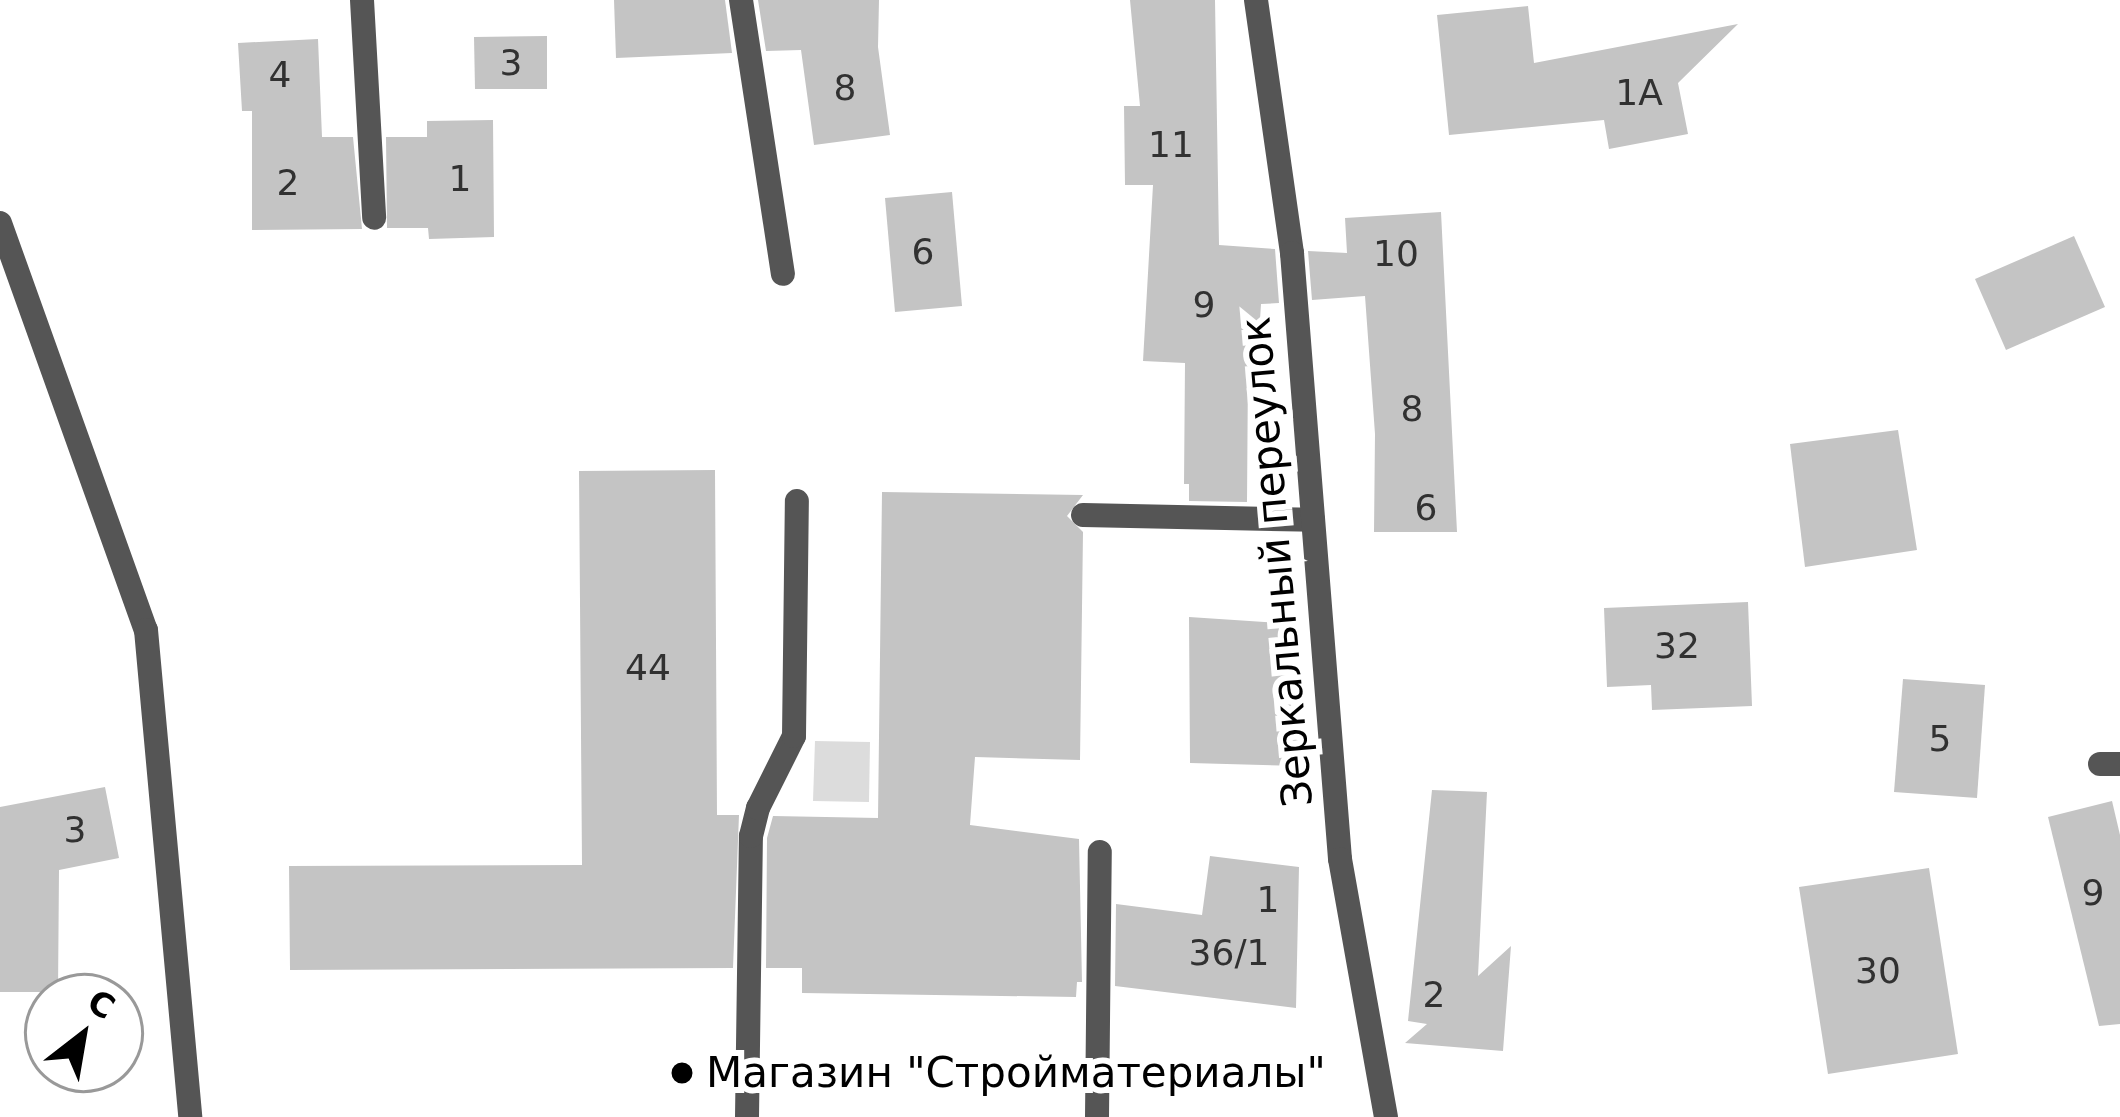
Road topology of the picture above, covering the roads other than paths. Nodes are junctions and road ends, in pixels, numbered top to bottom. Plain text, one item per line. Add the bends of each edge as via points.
1 (362, 0) edge
2 (741, 0) edge
3 (1256, 0) edge
4 (374, 218) dead end
5 (0, 223) edge
6 (783, 274) dead end
7 (797, 500) dead end
8 (1083, 515) dead end
9 (1313, 520) junction
10 (1100, 852) dead end
11 (190, 1117) edge
12 (747, 1117) edge
13 (1097, 1117) edge
14 (1386, 1117) edge

1 - 4 street
2 - 6 street
3 - 9 street, Зеркальный переулок via 1292,253
5 - 11 street via 146,631
7 - 12 street via 794,736 751,836
8 - 9 street
9 - 14 street, Зеркальный переулок via 1340,859
10 - 13 street

